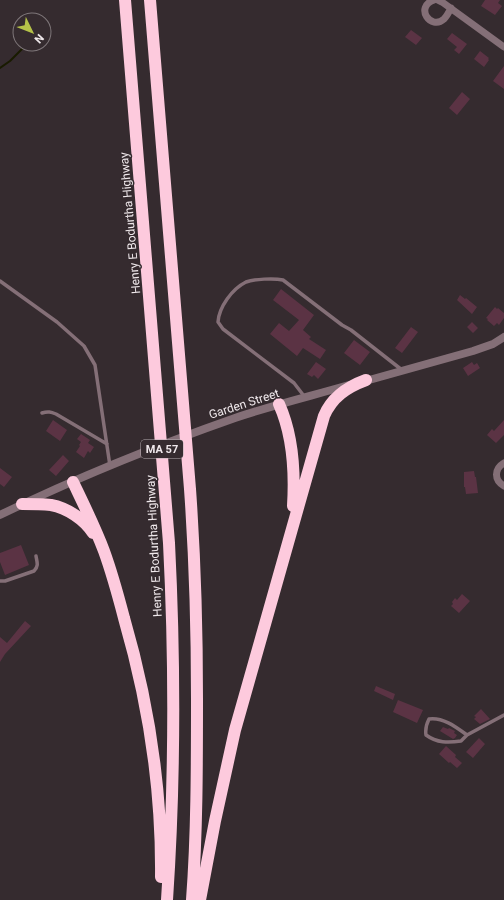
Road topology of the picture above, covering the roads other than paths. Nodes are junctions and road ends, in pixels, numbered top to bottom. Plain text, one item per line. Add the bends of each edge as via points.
1 (125, 0) edge
2 (150, 0) edge
3 (434, 0) edge
4 (438, 0) edge
5 (451, 8) junction
6 (504, 47) edge
7 (0, 280) edge
8 (504, 337) edge
9 (402, 370) junction
10 (366, 380) junction
11 (305, 397) junction
12 (279, 404) junction
13 (42, 413) dead end
14 (107, 444) junction
15 (504, 463) edge
16 (110, 466) junction
17 (73, 482) junction
18 (504, 486) edge
19 (22, 504) junction
20 (0, 515) edge
21 (286, 551) junction
22 (104, 553) junction
23 (36, 556) dead end
24 (0, 581) edge
25 (504, 715) edge
26 (467, 735) junction
27 (160, 900) edge
28 (167, 900) edge
29 (192, 900) edge
30 (200, 900) edge

1 - 28 highway, Henry E Bodurtha Highway / MA 57 via 169,543 173,751
2 - 29 highway, MA 57 via 194,543 197,744
3 - 5 street via 428,3 425,10 426,17 431,21 442,20
4 - 5 street
5 - 6 street
7 - 14 lane via 57,322 84,346 95,365
8 - 9 street, Garden Street via 473,351
9 - 10 street, Garden Street
9 - 11 lane via 283,280 276,278 246,282 224,303 218,322 223,330 294,384
10 - 11 street, Garden Street
10 - 21 highway via 343,392 326,410
11 - 12 street, Garden Street
12 - 16 street, Garden Street via 213,426
12 - 21 highway via 288,436 294,489
13 - 14 lane via 50,411
14 - 16 lane
15 - 18 street via 496,473 499,482
16 - 17 street, Garden Street
17 - 19 street, Garden Street
17 - 22 highway
19 - 20 street, Garden Street
19 - 22 highway via 51,505 74,515 91,529
21 - 30 highway via 229,756
22 - 27 highway via 131,641 152,740 160,821
23 - 24 lane via 38,563 34,571
25 - 26 lane
26 - 26 lane via 461,741 432,740 426,735 425,729 429,719 440,719

